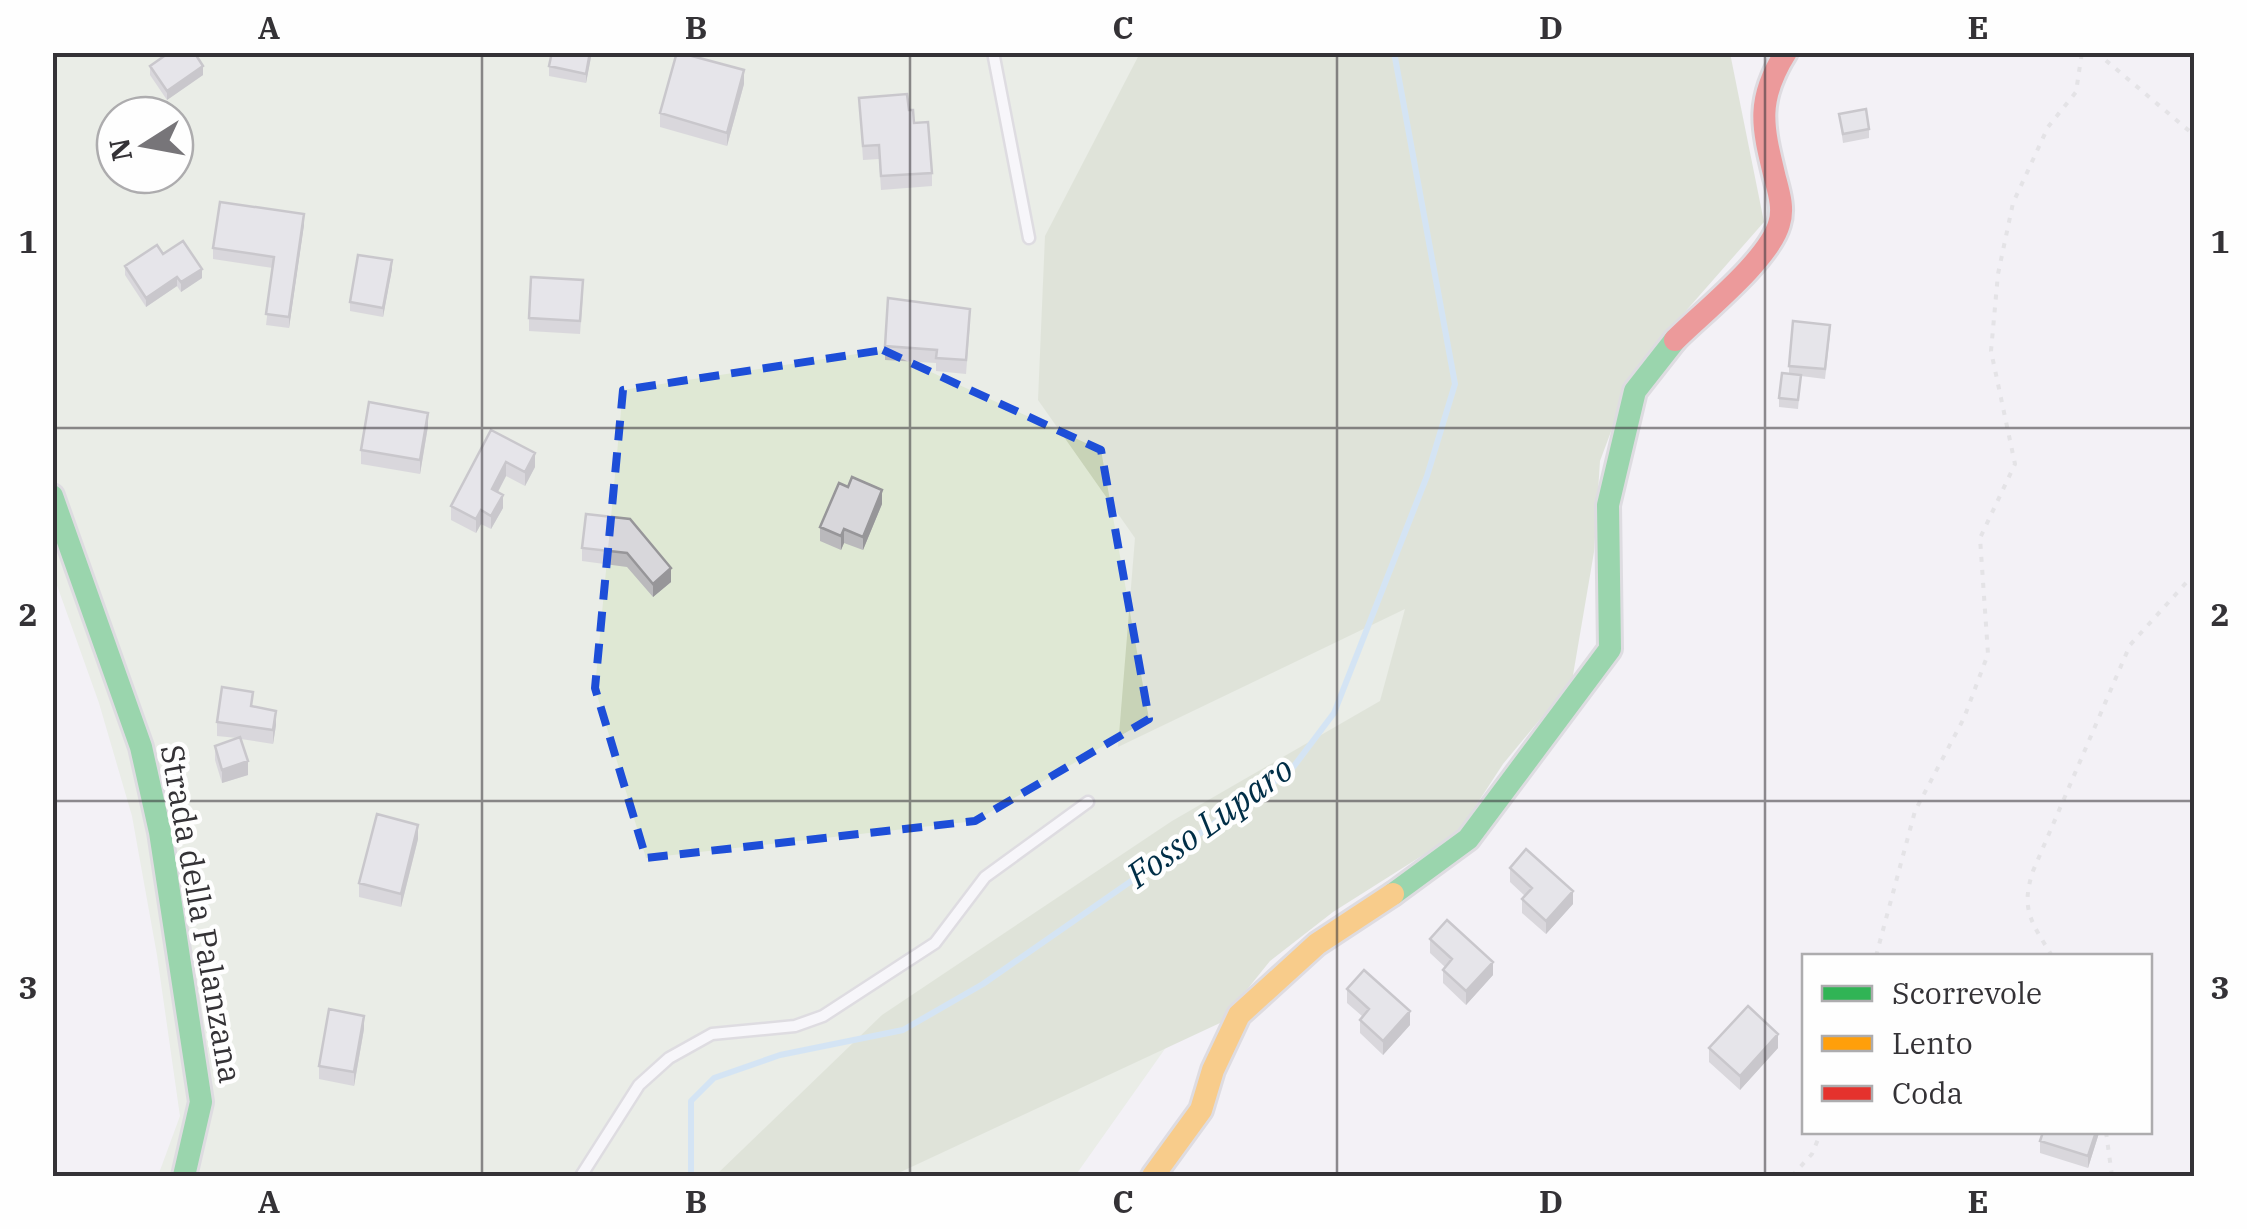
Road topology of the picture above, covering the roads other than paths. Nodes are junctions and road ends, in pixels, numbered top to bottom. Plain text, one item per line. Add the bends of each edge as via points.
1 (993, 52) edge
2 (1786, 52) edge
3 (1029, 238) dead end
4 (52, 496) edge
5 (1088, 802) dead end
6 (184, 1176) edge
7 (581, 1176) edge
8 (1153, 1176) edge

1 - 3 lane
2 - 8 street via 1767,82 1762,126 1782,200 1779,226 1756,260 1661,354 1634,391 1608,506 1610,649 1468,840 1317,944 1239,1014 1201,1110
4 - 6 street, Strada della Palanzana via 141,747 160,832 201,1102
5 - 7 lane via 984,876 936,943 823,1016 795,1026 712,1034 669,1058 639,1085

